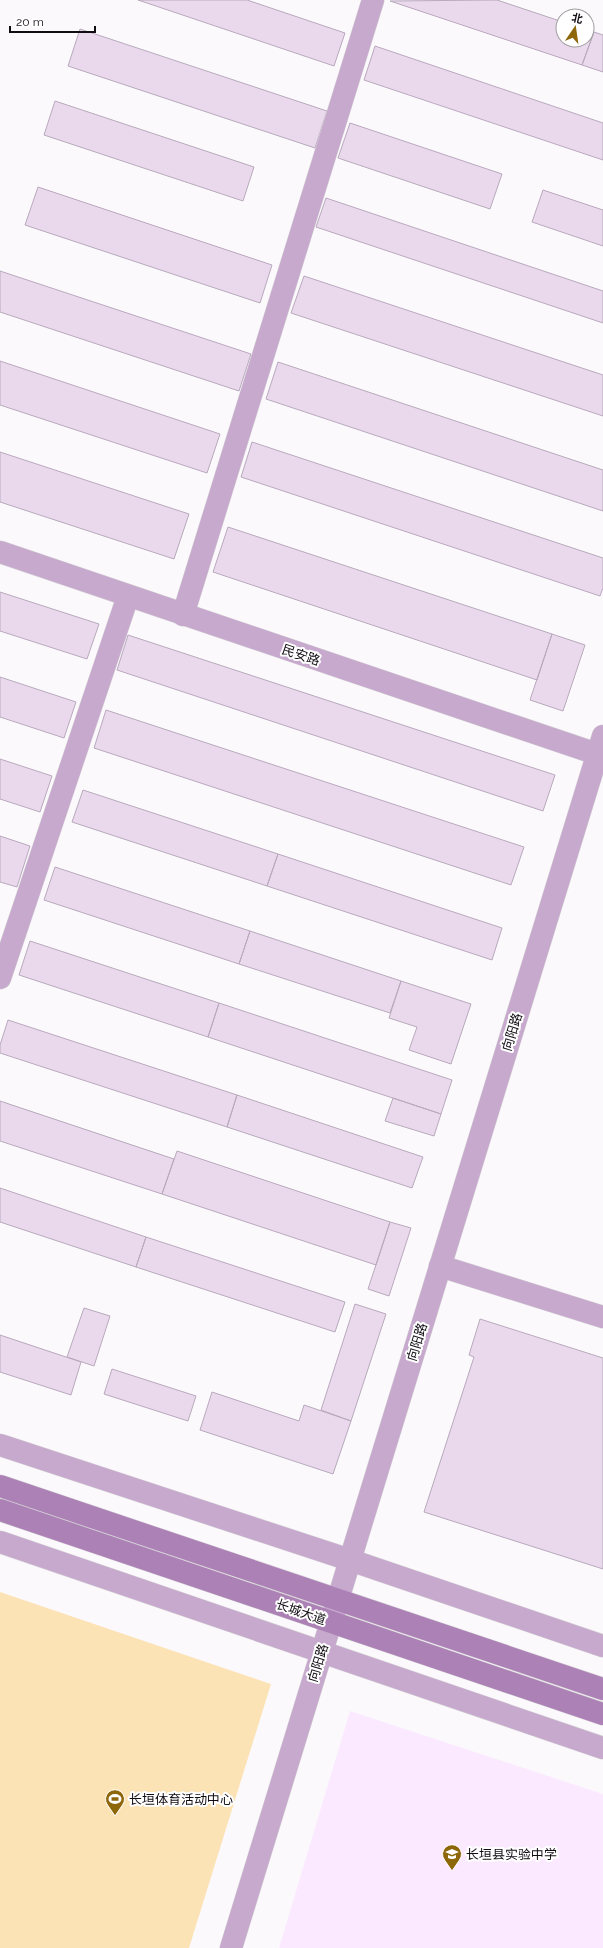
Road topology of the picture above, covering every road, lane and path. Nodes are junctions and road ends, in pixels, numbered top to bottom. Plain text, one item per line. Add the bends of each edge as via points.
1 (373, 0) edge
2 (0, 552) edge
3 (128, 596) junction
4 (183, 615) junction
5 (601, 749) edge
6 (0, 978) edge
7 (440, 1266) junction
8 (603, 1317) edge
9 (0, 1445) edge
10 (0, 1486) edge
11 (0, 1510) edge
12 (0, 1542) edge
13 (350, 1560) junction
14 (338, 1600) junction
15 (331, 1622) junction
16 (603, 1646) edge
17 (322, 1652) junction
18 (603, 1689) edge
19 (603, 1714) edge
20 (603, 1748) edge
21 (231, 1948) edge

1 - 4 street
2 - 3 street, 民安路
3 - 4 street, 民安路
3 - 6 street
4 - 5 street, 民安路
5 - 7 street, 向阳路
7 - 8 street
7 - 13 street, 向阳路
9 - 13 street
10 - 14 main road, 长城大道
11 - 15 main road, 长城大道
12 - 17 street
13 - 14 street, 向阳路
13 - 16 street
14 - 15 street, 向阳路
14 - 18 main road, 长城大道
15 - 17 street, 向阳路
15 - 19 main road, 长城大道
17 - 20 street
17 - 21 street, 向阳路

